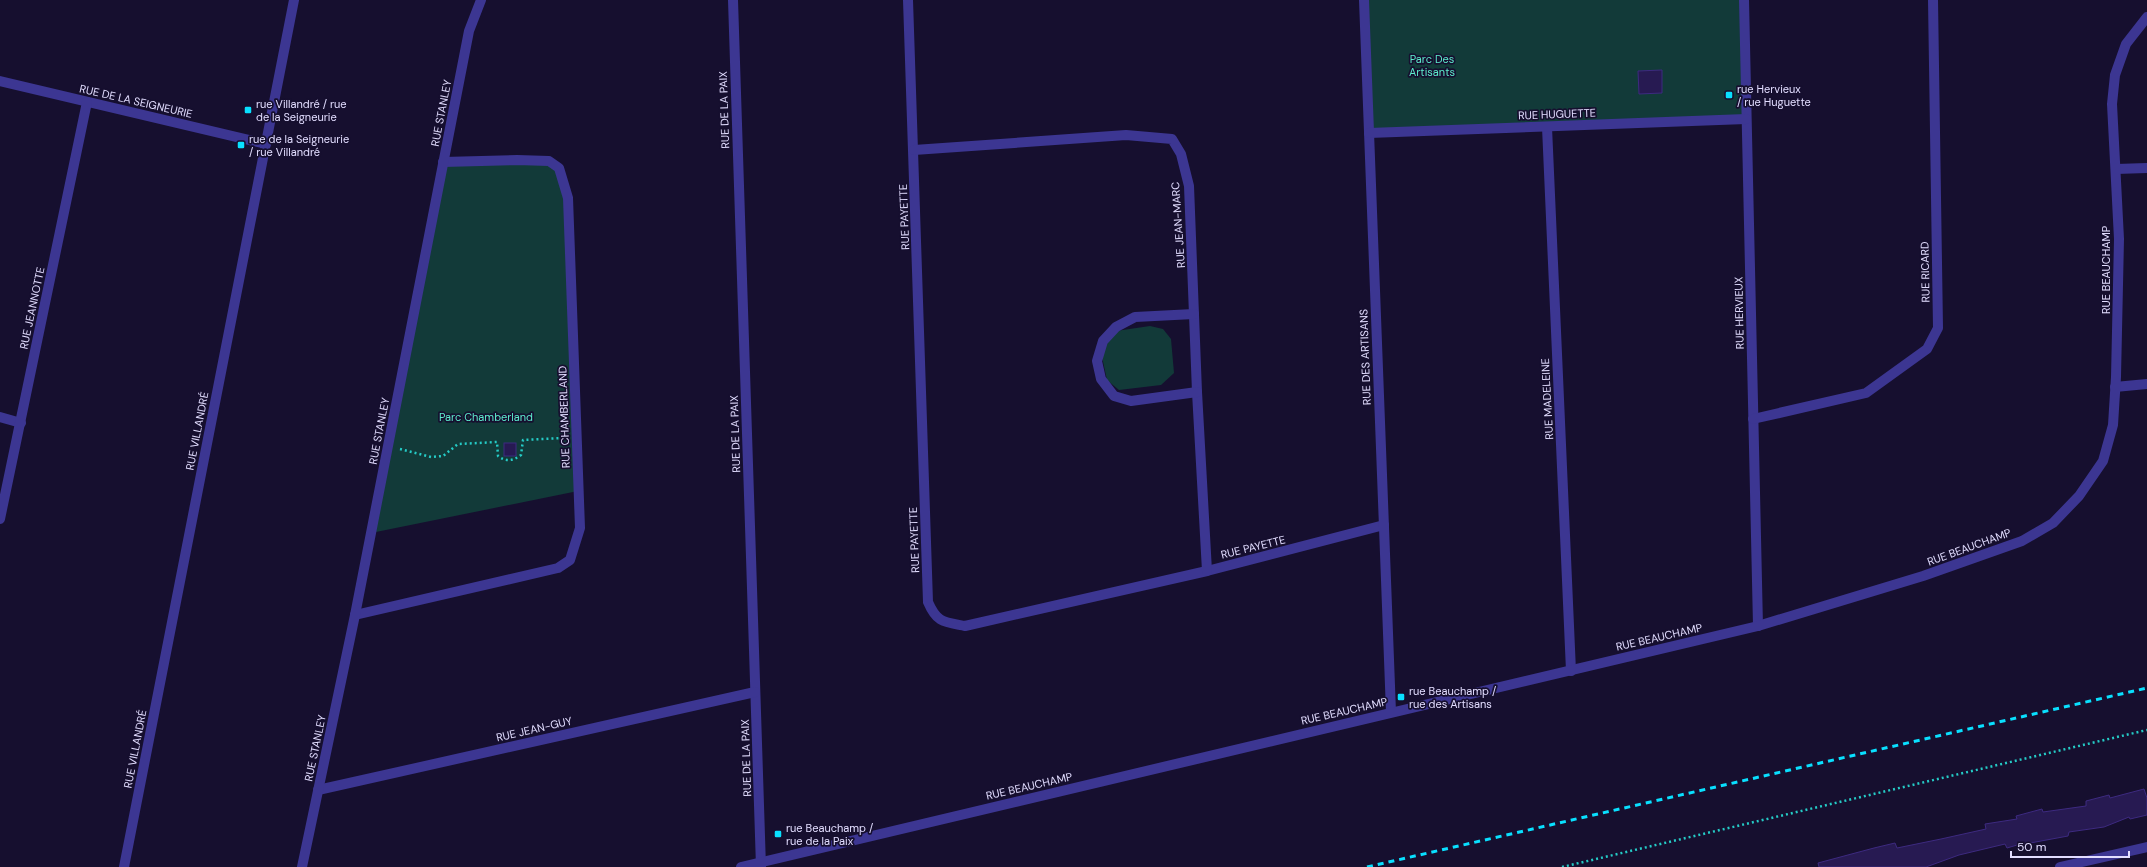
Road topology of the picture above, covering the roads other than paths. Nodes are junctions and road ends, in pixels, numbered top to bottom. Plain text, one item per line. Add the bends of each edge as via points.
1 (294, 0) edge
2 (481, 0) edge
3 (732, 0) edge
4 (908, 0) edge
5 (1364, 0) edge
6 (1744, 0) edge
7 (1933, 0) edge
8 (2147, 17) edge
9 (0, 81) edge
10 (87, 102) junction
11 (1746, 118) junction
12 (1548, 127) junction
13 (1369, 133) junction
14 (266, 144) junction
15 (914, 150) junction
16 (443, 162) junction
17 (2116, 168) junction
18 (2147, 168) edge
19 (1194, 314) junction
20 (2147, 384) edge
21 (2115, 387) junction
22 (1197, 392) junction
23 (0, 417) edge
24 (1753, 419) junction
25 (21, 423) junction
26 (0, 519) edge
27 (1384, 525) junction
28 (1207, 571) junction
29 (355, 616) junction
30 (1758, 626) junction
31 (1571, 670) junction
32 (756, 692) junction
33 (1391, 712) junction
34 (318, 790) junction
35 (2147, 847) edge
36 (761, 865) edge
37 (124, 867) edge
38 (302, 867) edge
39 (741, 867) edge
40 (2060, 867) edge

1 - 14 street, RUE VILLANDRÉ
2 - 16 street, RUE STANLEY via 469,31
3 - 32 street, RUE DE LA PAIX
4 - 15 street, RUE PAYETTE
5 - 13 street, RUE DES ARTISANS
6 - 11 street, RUE HERVIEUX
7 - 24 street, RUE RICARD via 1938,328 1927,349 1866,393
8 - 17 street, RUE BEAUCHAMP via 2126,44 2115,74 2112,104
9 - 10 street, RUE DE LA SEIGNEURIE
10 - 14 street, RUE DE LA SEIGNEURIE
10 - 25 street, RUE JEANNOTTE
11 - 12 street, RUE HUGUETTE
11 - 24 street, RUE HERVIEUX
12 - 13 street, RUE HUGUETTE
12 - 31 street, RUE MADELEINE
13 - 27 street, RUE DES ARTISANS
14 - 37 street, RUE VILLANDRÉ
15 - 19 street, RUE JEAN-MARC via 1126,135 1172,139 1181,154 1189,186
15 - 28 street, RUE PAYETTE via 928,602 934,615 946,622 965,626
16 - 29 street, RUE STANLEY
16 - 29 street, RUE CHAMBERLAND via 549,161 559,168 568,198 580,528 570,560 558,568
17 - 18 street
17 - 21 street, RUE BEAUCHAMP via 2119,239
19 - 22 street, RUE JEAN-MARC
19 - 22 street via 1135,317 1116,327 1103,341 1097,360 1101,379 1114,396 1131,401
20 - 21 street
21 - 30 street, RUE BEAUCHAMP via 2113,425 2103,461 2080,496 2053,523 2022,541 1930,574
22 - 28 street, RUE JEAN-MARC
23 - 25 street
24 - 30 street, RUE HERVIEUX
25 - 26 street, RUE JEANNOTTE
27 - 28 street, RUE PAYETTE
27 - 33 street, RUE DES ARTISANS
29 - 34 street, RUE STANLEY
30 - 31 street, RUE BEAUCHAMP
31 - 33 street, RUE BEAUCHAMP
32 - 34 street, RUE JEAN-GUY
32 - 36 street, RUE DE LA PAIX
33 - 36 street, RUE BEAUCHAMP
34 - 38 street, RUE STANLEY
35 - 40 street
36 - 39 street, RUE BEAUCHAMP

